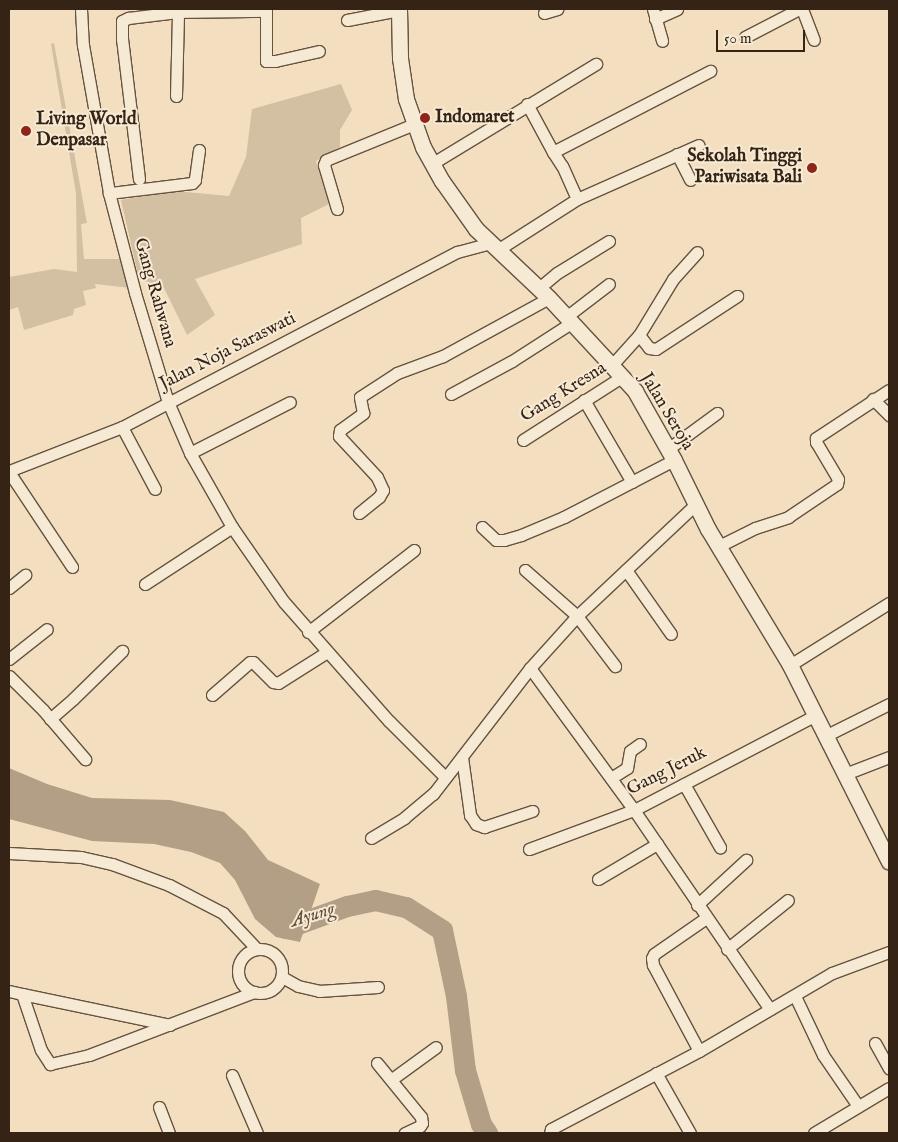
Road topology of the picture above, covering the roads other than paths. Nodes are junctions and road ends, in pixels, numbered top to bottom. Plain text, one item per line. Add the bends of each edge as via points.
1 (81, 9) edge
2 (399, 9) edge
3 (557, 9) edge
4 (677, 9) edge
5 (801, 9) edge
6 (266, 10) edge
7 (178, 12) junction
8 (544, 13) dead end
9 (654, 14) edge
10 (347, 20) dead end
11 (745, 37) dead end
12 (814, 40) dead end
13 (662, 41) dead end
14 (319, 51) dead end
15 (596, 64) dead end
16 (710, 71) dead end
17 (176, 96) dead end
18 (527, 104) junction
19 (414, 124) junction
20 (699, 145) dead end
21 (199, 150) dead end
22 (553, 152) junction
23 (677, 154) junction
24 (433, 163) junction
25 (139, 179) dead end
26 (690, 180) dead end
27 (109, 193) junction
28 (577, 199) junction
29 (337, 209) dead end
30 (476, 228) junction
31 (609, 241) dead end
32 (495, 246) junction
33 (457, 252) junction
34 (697, 252) dead end
35 (608, 284) dead end
36 (544, 293) junction
37 (736, 296) dead end
38 (568, 320) junction
39 (639, 335) junction
40 (612, 365) junction
41 (623, 376) junction
42 (889, 390) edge
43 (451, 394) dead end
44 (873, 399) junction
45 (584, 400) junction
46 (168, 402) junction
47 (290, 402) dead end
48 (717, 413) dead end
49 (889, 414) edge
50 (122, 427) junction
51 (523, 440) dead end
52 (190, 453) junction
53 (671, 455) junction
54 (9, 471) edge
55 (632, 482) junction
56 (155, 489) dead end
57 (696, 504) junction
58 (359, 512) dead end
59 (232, 527) junction
60 (482, 527) dead end
61 (719, 546) junction
62 (414, 550) dead end
63 (72, 567) dead end
64 (525, 570) dead end
65 (626, 570) junction
66 (25, 576) dead end
67 (145, 584) dead end
68 (9, 588) edge
69 (889, 603) edge
70 (576, 616) junction
71 (47, 629) dead end
72 (308, 632) junction
73 (671, 634) dead end
74 (122, 651) dead end
75 (326, 652) junction
76 (9, 659) edge
77 (790, 665) junction
78 (615, 666) dead end
79 (530, 668) junction
80 (9, 676) edge
81 (212, 695) dead end
82 (889, 704) edge
83 (816, 715) junction
84 (50, 719) junction
85 (827, 735) junction
86 (640, 744) dead end
87 (462, 756) junction
88 (889, 757) edge
89 (84, 759) dead end
90 (845, 774) junction
91 (445, 777) junction
92 (611, 778) junction
93 (684, 784) junction
94 (634, 810) junction
95 (532, 811) dead end
96 (371, 838) dead end
97 (657, 844) junction
98 (720, 848) dead end
99 (528, 849) dead end
100 (9, 853) edge
101 (746, 860) dead end
102 (889, 862) edge
103 (598, 879) dead end
104 (788, 900) dead end
105 (697, 905) junction
106 (706, 918) junction
107 (256, 948) junction
108 (727, 949) junction
109 (889, 952) edge
110 (282, 977) junction
111 (378, 987) dead end
112 (9, 991) edge
113 (254, 992) junction
114 (22, 994) junction
115 (796, 996) junction
116 (770, 1009) junction
117 (171, 1025) junction
118 (875, 1043) dead end
119 (436, 1048) dead end
120 (699, 1051) junction
121 (377, 1063) dead end
122 (889, 1068) edge
123 (656, 1073) junction
124 (232, 1075) dead end
125 (392, 1079) junction
126 (889, 1088) edge
127 (858, 1106) junction
128 (159, 1107) dead end
129 (169, 1133) edge
130 (257, 1133) edge
131 (405, 1133) edge
132 (550, 1133) edge
133 (690, 1133) edge
134 (814, 1133) edge

1 - 27 street, Gang Rahwana via 83,45
2 - 10 street
2 - 19 street, Jalan Seroja via 402,80
3 - 8 street
4 - 9 street
5 - 11 street
5 - 12 street
6 - 7 street
6 - 14 street via 265,57 269,62
7 - 17 street
7 - 25 street via 122,21
9 - 13 street
15 - 18 street
16 - 22 street
18 - 22 street
18 - 24 street
19 - 24 street, Jalan Seroja
19 - 29 street via 326,160 324,165
20 - 23 street, Jalan Noja Saraswati
21 - 27 street via 192,183
22 - 28 street
23 - 26 street
23 - 28 street, Jalan Noja Saraswati
24 - 30 street, Jalan Seroja
27 - 46 street, Gang Rahwana
28 - 32 street, Jalan Noja Saraswati
30 - 32 street, Jalan Seroja
30 - 33 street, Jalan Noja Saraswati
31 - 36 street via 557,273
32 - 33 street, Jalan Noja Saraswati
32 - 36 street, Jalan Seroja
33 - 46 street, Jalan Noja Saraswati
34 - 39 street via 673,279
35 - 38 street
36 - 38 street, Jalan Seroja
36 - 58 street via 444,356 398,372 360,397 363,413 340,430 339,436 377,477 384,490
37 - 39 street via 656,349 649,348
38 - 40 street, Jalan Seroja
38 - 43 street via 512,361
39 - 40 street
40 - 41 street, Jalan Seroja
41 - 45 street, Gang Kresna
41 - 53 street, Jalan Seroja
42 - 44 street
44 - 49 street
44 - 61 street via 816,438 838,479 837,484 788,517 755,528
45 - 51 street, Gang Kresna
45 - 55 street
46 - 50 street, Jalan Noja Saraswati
46 - 52 street, Gang Rahwana
47 - 52 street
48 - 53 street
50 - 54 street, Jalan Noja Saraswati
50 - 56 street
52 - 59 street, Gang Rahwana
53 - 55 street
53 - 57 street, Jalan Seroja
54 - 63 street
55 - 60 street via 521,535 496,540
57 - 61 street, Jalan Seroja
57 - 65 street
59 - 67 street
59 - 72 street, Gang Rahwana
61 - 77 street, Jalan Seroja
62 - 72 street
64 - 70 street
65 - 70 street
65 - 73 street
66 - 68 street
69 - 77 street
70 - 78 street
70 - 79 street
71 - 76 street
72 - 75 street, Gang Rahwana
74 - 84 street
75 - 81 street via 278,683 250,662
75 - 91 street, Gang Rahwana
77 - 83 street, Jalan Seroja
79 - 87 street
79 - 92 street
80 - 84 street
82 - 85 street
83 - 85 street, Jalan Seroja
83 - 93 street, Gang Jeruk
84 - 89 street
85 - 90 street, Jalan Seroja
86 - 92 street via 630,751 627,768
87 - 91 street
87 - 95 street via 470,815 476,824 484,827
88 - 90 street
90 - 102 street, Jalan Seroja
91 - 96 street via 433,794 404,818
92 - 94 street
93 - 94 street, Gang Jeruk
93 - 98 street
94 - 97 street
94 - 99 street, Gang Jeruk
97 - 103 street
97 - 105 street
100 - 107 street via 81,857 112,864 169,885 223,913
101 - 105 street
104 - 108 street
105 - 106 street
106 - 108 street
106 - 120 street via 652,958
107 - 110 street via 274,953 282,964
107 - 113 street via 244,955 237,973 243,985
108 - 116 street
109 - 115 street via 832,973
110 - 111 street via 298,986 319,991
110 - 113 street via 271,990
112 - 114 street
113 - 117 street
114 - 117 street
114 - 117 street via 41,1050 50,1064 89,1055
115 - 116 street
115 - 127 street via 823,1055
116 - 120 street
118 - 122 street
119 - 125 street
120 - 123 street
121 - 125 street
123 - 132 street via 551,1129
123 - 133 street
124 - 130 street
125 - 131 street via 421,1117 420,1126
126 - 127 street
127 - 134 street
128 - 129 street

